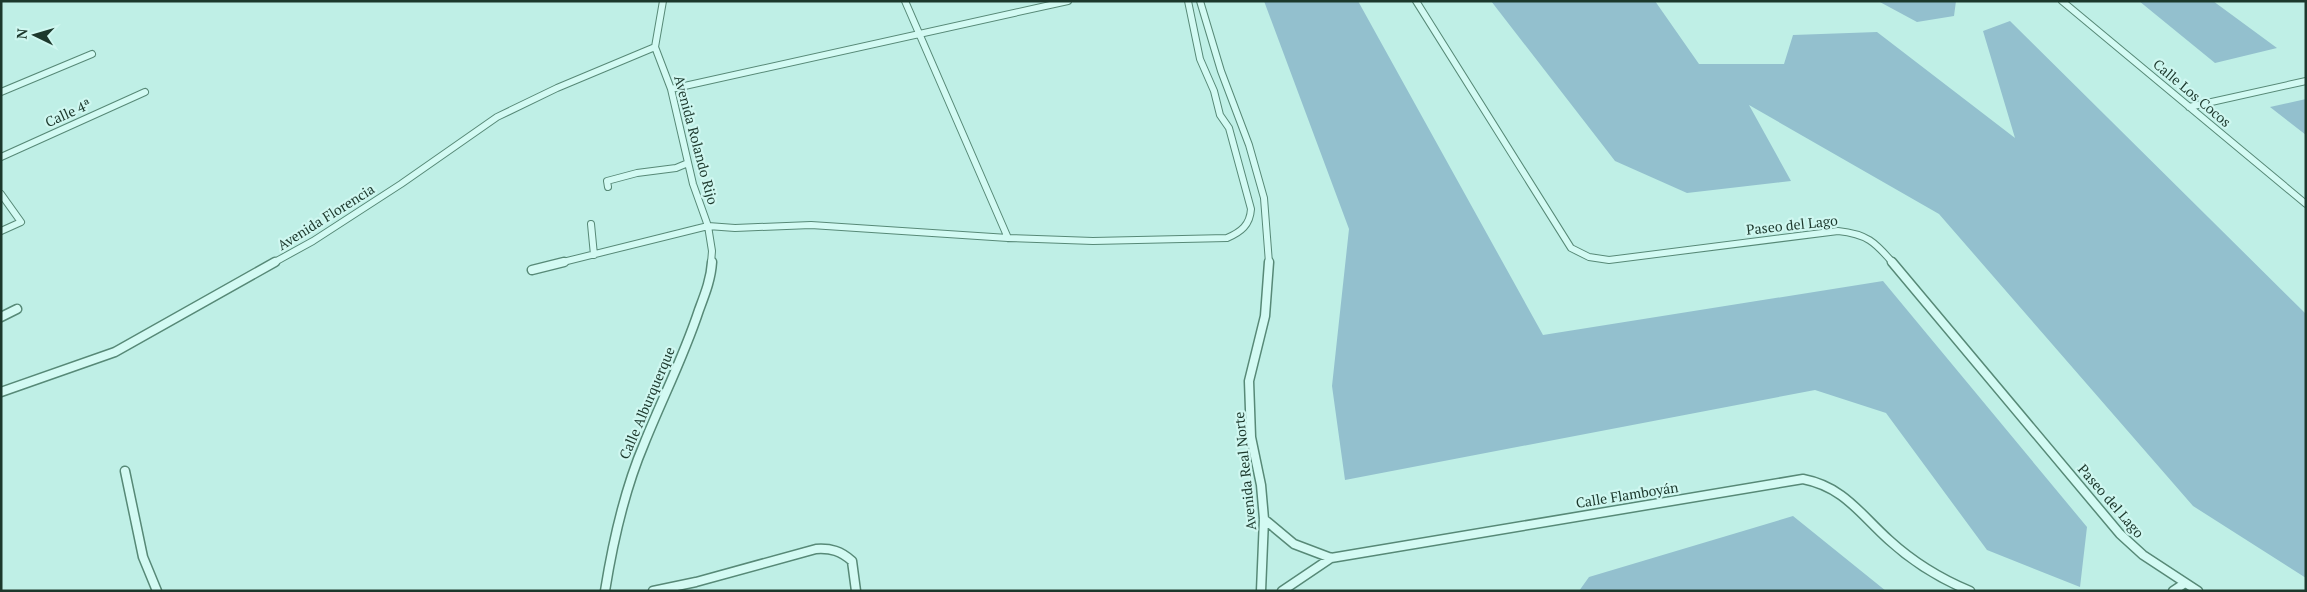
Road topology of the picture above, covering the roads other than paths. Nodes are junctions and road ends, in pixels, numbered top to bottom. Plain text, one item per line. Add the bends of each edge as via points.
1 (663, 1) edge
2 (905, 1) edge
3 (1068, 1) edge
4 (1188, 1) edge
5 (1200, 1) edge
6 (1416, 1) edge
7 (2062, 1) edge
8 (919, 35) junction
9 (655, 47) junction
10 (92, 54) dead end
11 (2306, 81) edge
12 (671, 89) junction
13 (1, 92) edge
14 (144, 92) dead end
15 (2189, 107) junction
16 (1, 157) edge
17 (688, 163) junction
18 (608, 187) dead end
19 (1, 194) edge
20 (2306, 204) edge
21 (591, 224) dead end
22 (708, 226) junction
23 (1, 231) edge
24 (1008, 238) junction
25 (594, 255) junction
26 (532, 270) dead end
27 (17, 309) dead end
28 (1, 317) edge
29 (1, 392) edge
30 (125, 471) dead end
31 (1264, 519) junction
32 (1331, 558) junction
33 (2185, 583) junction
34 (157, 591) edge
35 (605, 591) edge
36 (653, 591) edge
37 (856, 591) edge
38 (1261, 591) edge
39 (1282, 591) edge
40 (1970, 591) edge
41 (2173, 591) edge
42 (2198, 591) edge

1 - 9 street
2 - 8 street
3 - 8 street
4 - 24 street via 1200,59 1220,115 1230,128 1252,209 1246,226 1232,236 1214,240
5 - 31 street, Avenida Real Norte via 1264,198 1268,278 1265,316 1249,381 1251,437 1262,485
6 - 33 street, Paseo del Lago via 1571,248 1588,257 1609,260 1838,231 1866,237 1875,242 2120,534 2143,555
7 - 15 street, Calle Los Cocos
8 - 12 street
8 - 24 street
9 - 12 street, Avenida Rolando Rijo
9 - 29 street, Avenida Florencia via 497,117 313,241 115,352
10 - 13 street
11 - 15 street
12 - 17 street, Avenida Rolando Rijo
14 - 16 street, Calle 4ª
15 - 20 street, Calle Los Cocos
17 - 18 street via 676,168 637,172 607,181
17 - 22 street, Avenida Rolando Rijo
19 - 23 street via 21,222
21 - 25 street
22 - 24 street via 735,228 811,224
22 - 25 street
22 - 35 street, Calle Alburquerque via 711,275 693,329 643,446 626,495 612,547
25 - 26 street
27 - 28 street
30 - 34 street via 143,557
31 - 32 street, Calle Flamboyán via 1281,536 1306,550
31 - 38 street, Avenida Real Norte
32 - 39 street
32 - 40 street, Calle Flamboyán via 1803,479 1828,485 1842,494 1900,549
33 - 41 street
33 - 42 street, Paseo del Lago
36 - 37 street via 827,548 837,550 852,561

